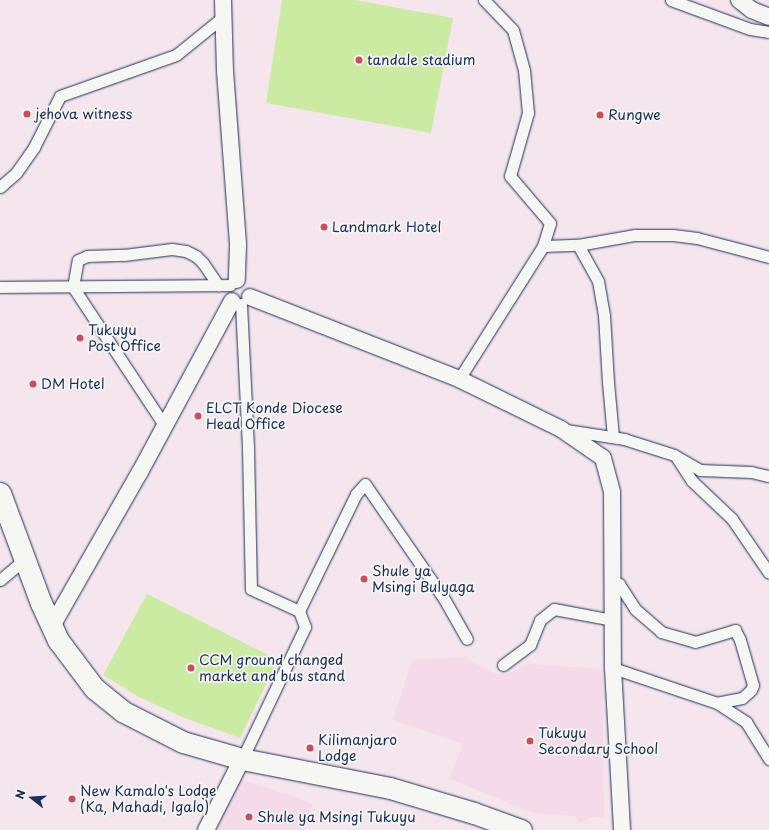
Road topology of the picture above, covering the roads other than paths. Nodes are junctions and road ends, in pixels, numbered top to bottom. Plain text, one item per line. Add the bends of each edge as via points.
1 (223, 0) edge
2 (484, 0) edge
3 (671, 0) edge
4 (739, 0) edge
5 (769, 16) edge
6 (223, 17) junction
7 (769, 32) edge
8 (0, 187) edge
9 (578, 245) junction
10 (543, 246) junction
11 (769, 257) edge
12 (229, 284) junction
13 (0, 287) edge
14 (73, 287) junction
15 (241, 301) junction
16 (459, 379) junction
17 (164, 425) junction
18 (561, 429) junction
19 (613, 437) junction
20 (674, 454) junction
21 (769, 476) edge
22 (0, 493) edge
23 (24, 560) junction
24 (769, 573) edge
25 (0, 580) edge
26 (612, 581) junction
27 (299, 611) junction
28 (612, 620) junction
29 (52, 626) junction
30 (467, 639) dead end
31 (503, 665) dead end
32 (613, 668) junction
33 (717, 703) junction
34 (242, 759) junction
35 (769, 759) edge
36 (206, 830) edge
37 (521, 830) edge
38 (622, 830) edge

1 - 6 street
2 - 10 street via 513,30 524,70 528,113 510,176 550,223
3 - 7 street via 750,29
4 - 5 street via 752,10
6 - 8 street via 176,55 60,96 34,147 16,173
6 - 12 street via 238,245
9 - 10 street
9 - 11 street via 635,235 673,235 698,238
9 - 19 street via 600,288
10 - 16 street
12 - 14 street
12 - 14 street via 196,256 172,249 81,257 77,263
12 - 15 street via 228,292
13 - 14 street
14 - 17 street
15 - 16 street
15 - 17 street
15 - 27 street via 248,448 250,590
16 - 18 street
17 - 29 street
18 - 19 street
18 - 26 street via 604,458 612,492
19 - 20 street
20 - 21 street via 700,470 752,472
20 - 24 street via 692,481 732,519
22 - 23 highway
23 - 25 street
23 - 29 highway
26 - 28 street
26 - 33 street via 619,584 635,609 661,632 695,642 735,630 753,685 742,698
27 - 30 street via 356,494 365,484 443,597
27 - 34 street via 305,627
28 - 31 street via 554,610 540,620 530,645
28 - 32 street
29 - 34 highway via 58,640 94,688 122,711 183,742
32 - 33 street
32 - 38 street
33 - 35 street via 746,722
34 - 36 street
34 - 37 highway via 390,788

